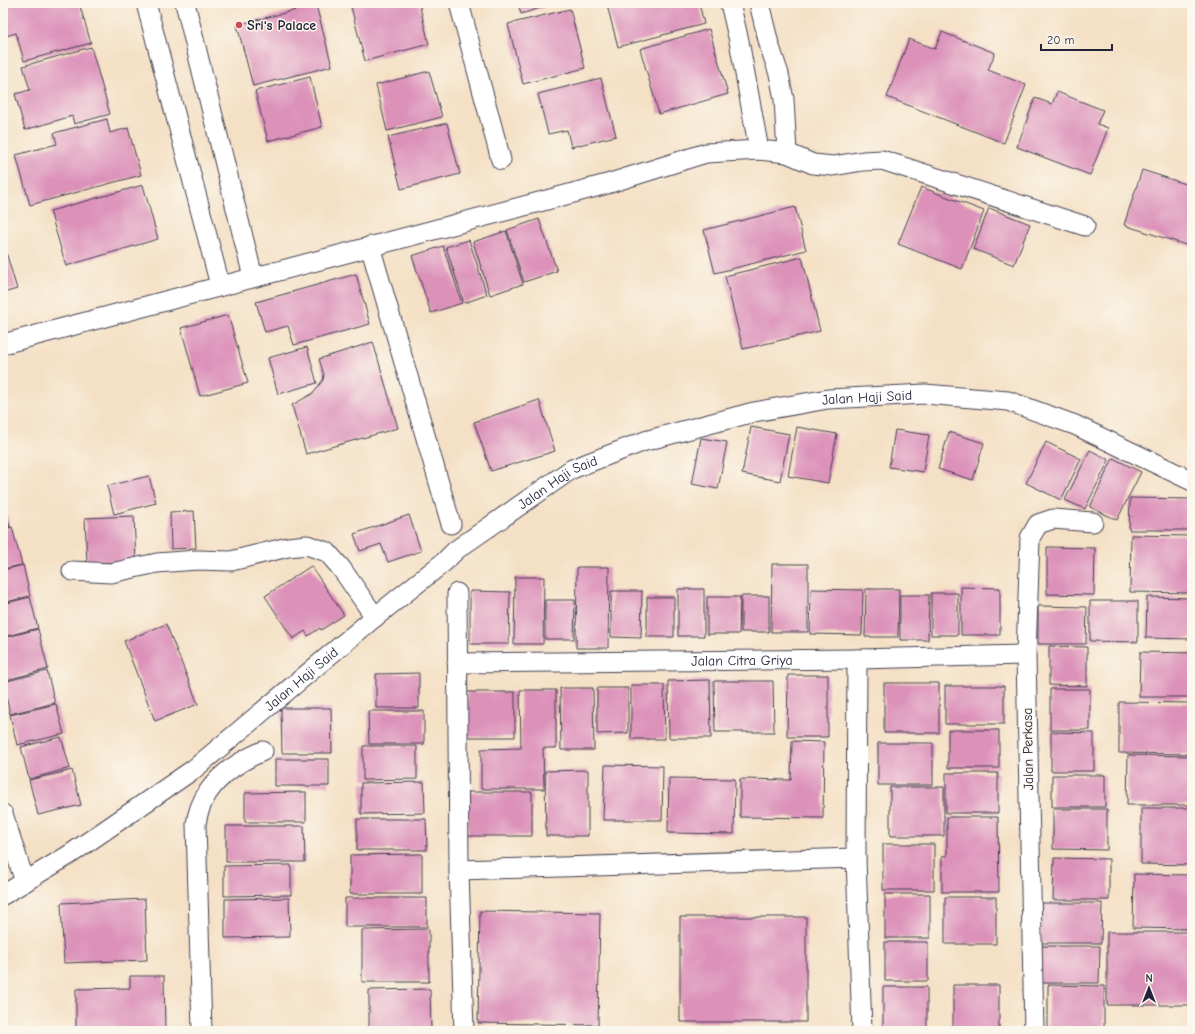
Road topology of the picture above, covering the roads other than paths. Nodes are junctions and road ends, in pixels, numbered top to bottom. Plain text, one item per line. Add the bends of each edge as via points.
1 (146, 3) edge
2 (186, 3) edge
3 (459, 3) edge
4 (730, 3) edge
5 (759, 3) edge
6 (759, 150) junction
7 (787, 153) junction
8 (500, 160) dead end
9 (1085, 226) dead end
10 (370, 246) junction
11 (253, 276) junction
12 (220, 285) junction
13 (3, 344) edge
14 (1192, 481) edge
15 (1093, 522) dead end
16 (451, 524) dead end
17 (72, 571) dead end
18 (457, 593) dead end
19 (375, 617) junction
20 (1026, 655) junction
21 (857, 659) junction
22 (457, 662) junction
23 (263, 751) dead end
24 (3, 814) edge
25 (856, 858) junction
26 (458, 870) junction
27 (25, 882) junction
28 (3, 894) edge
29 (202, 1031) edge
30 (464, 1031) edge
31 (862, 1031) edge
32 (1034, 1031) edge

1 - 12 street
2 - 11 street
3 - 8 street
4 - 6 street
5 - 7 street via 784,99
6 - 7 street
6 - 10 street via 706,154 607,184
7 - 9 street via 813,164 833,166 863,160 882,160
10 - 11 street
10 - 16 street
11 - 12 street
12 - 13 street
14 - 19 street, Jalan Haji Said via 1076,425 1008,401 925,394 828,399 754,412 653,440 572,469 456,550
15 - 20 street, Jalan Perkasa via 1053,520 1038,524 1030,538
17 - 19 street via 111,573 157,563 231,561 307,545 327,552
18 - 22 street
19 - 27 street, Jalan Haji Said via 194,770
20 - 21 street, Jalan Citra Griya
20 - 32 street, Jalan Perkasa
21 - 22 street, Jalan Citra Griya
21 - 25 street
22 - 26 street
23 - 29 street via 248,757 215,781 198,811 196,824
24 - 27 street
25 - 26 street
25 - 31 street
26 - 30 street
27 - 28 street, Jalan Haji Said

